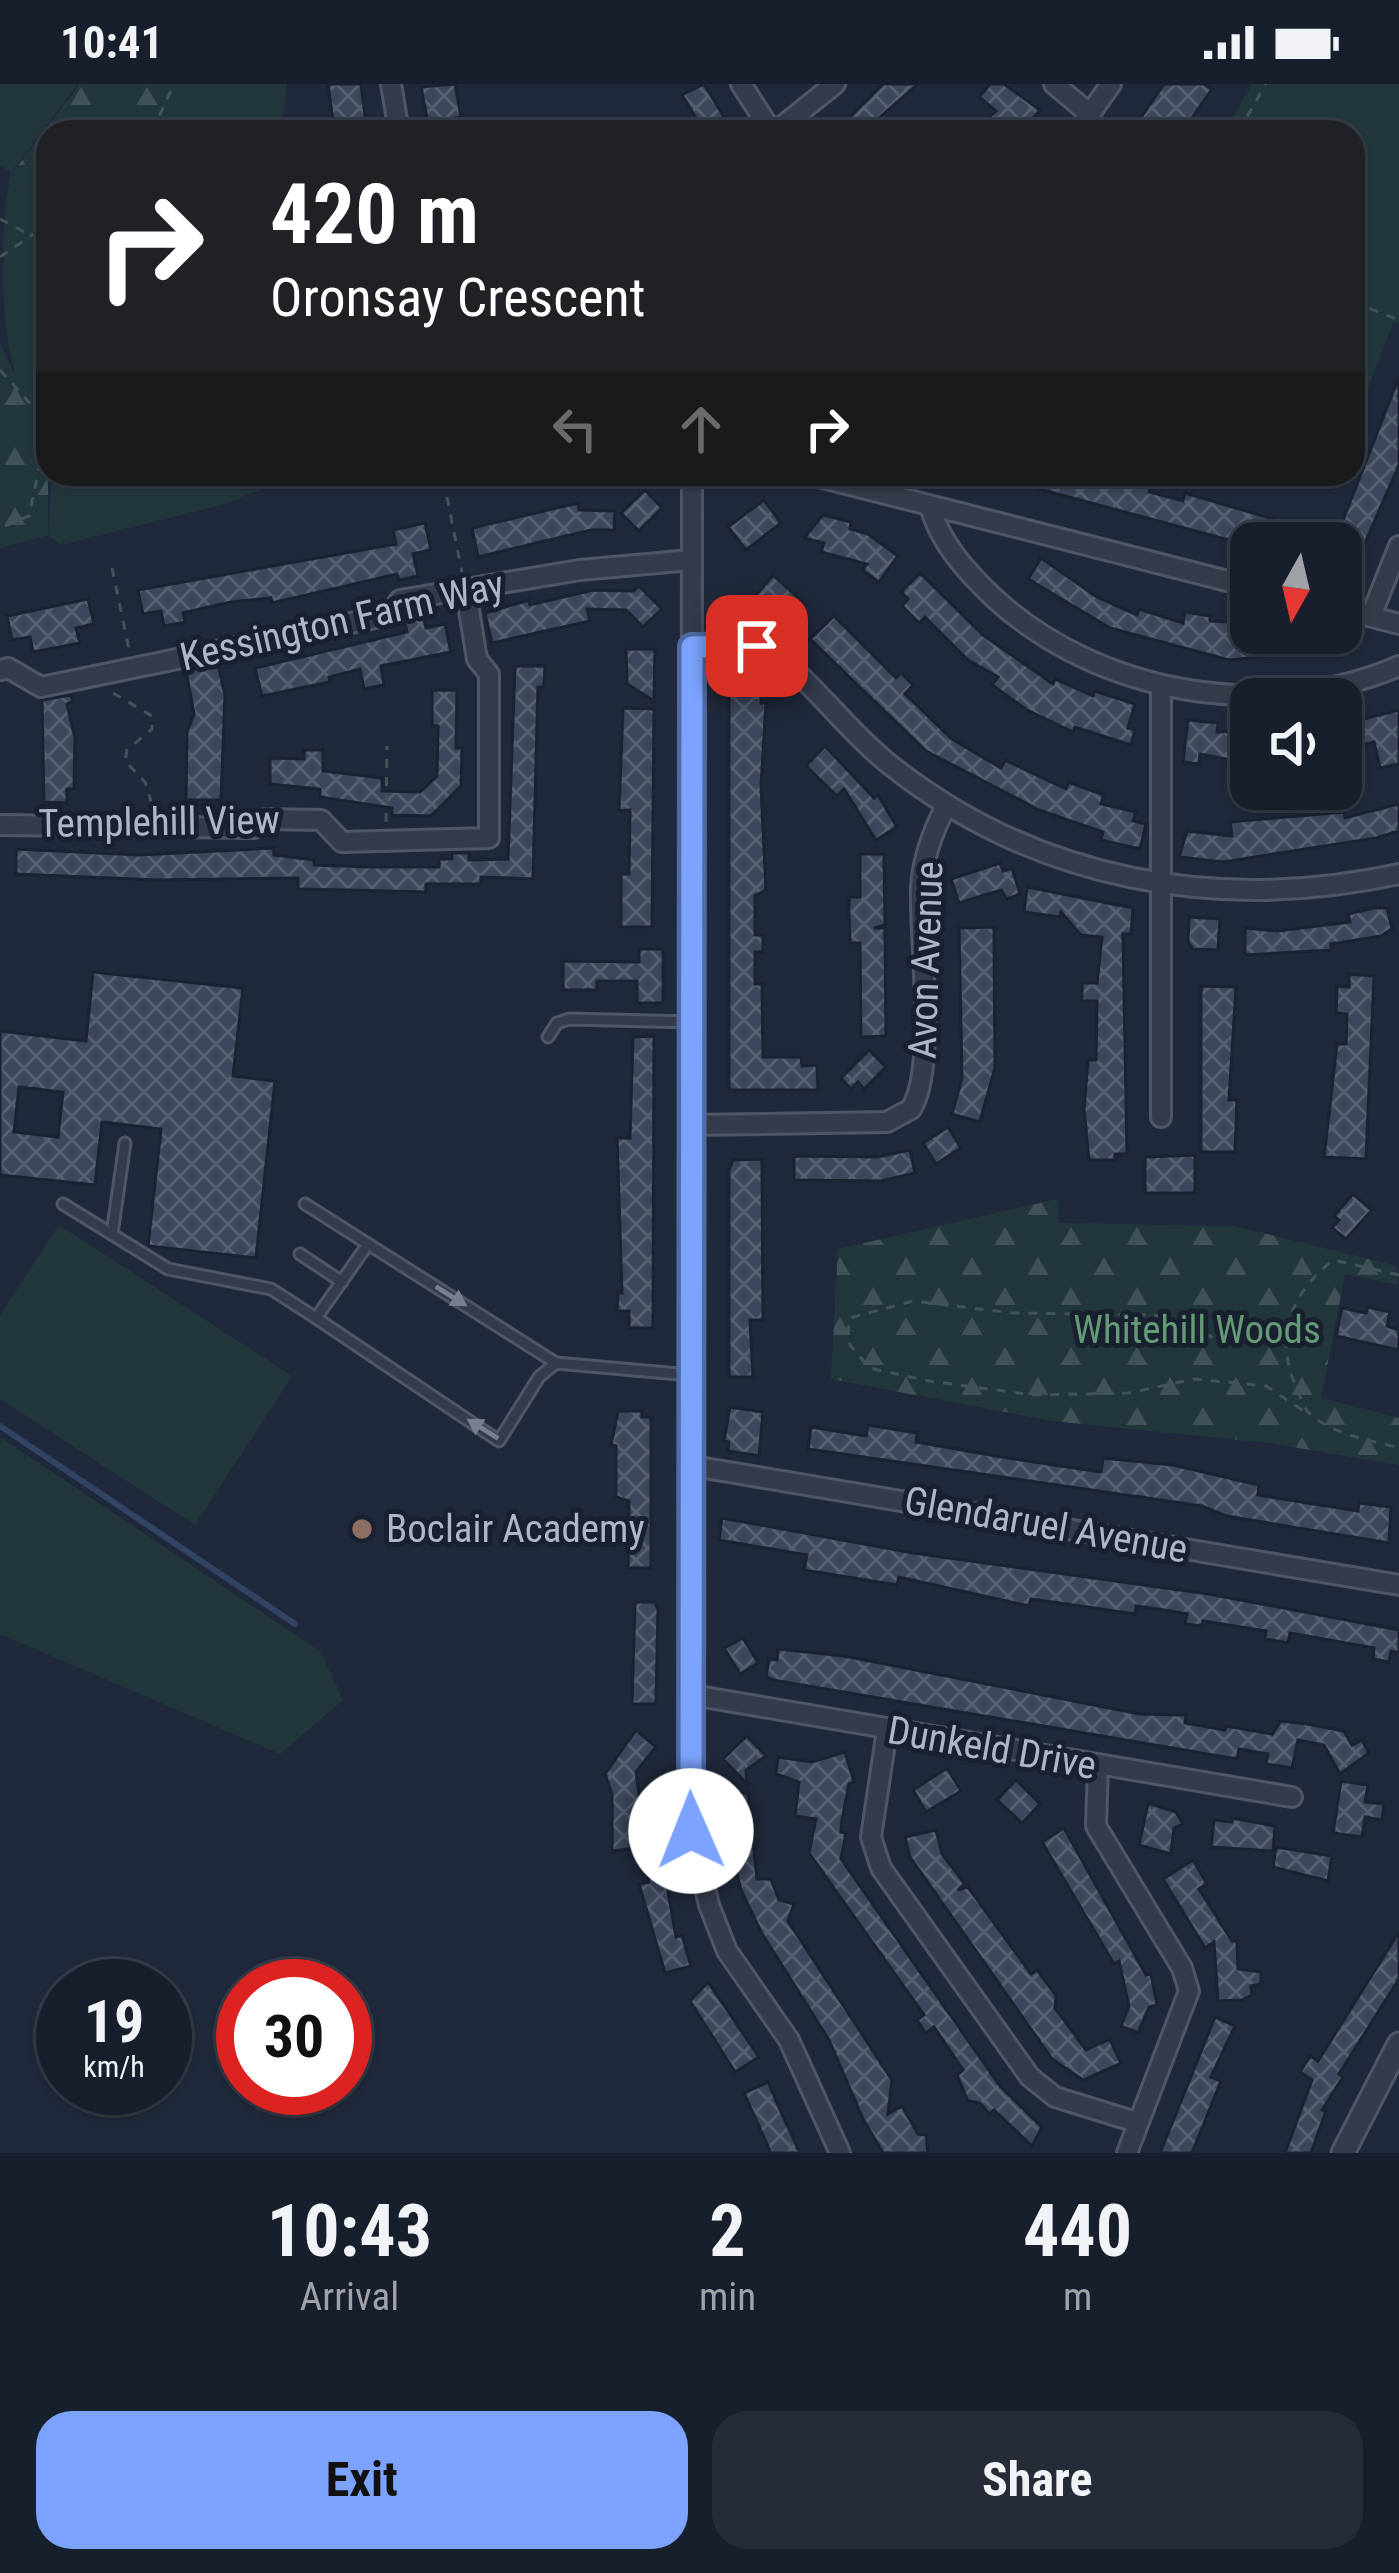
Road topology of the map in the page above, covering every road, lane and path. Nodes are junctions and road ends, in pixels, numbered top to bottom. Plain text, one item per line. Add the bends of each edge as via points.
1 (174, 84) edge
2 (391, 84) edge
3 (741, 84) edge
4 (835, 84) edge
5 (1054, 84) edge
6 (1111, 84) edge
7 (1266, 84) edge
8 (1091, 115) junction
9 (158, 120) edge
10 (397, 120) edge
11 (765, 120) edge
12 (788, 120) edge
13 (1087, 120) edge
14 (1245, 120) edge
15 (0, 219) edge
16 (36, 233) edge
17 (32, 236) junction
18 (0, 257) edge
19 (1365, 307) edge
20 (1399, 320) edge
21 (0, 370) edge
22 (36, 410) edge
23 (36, 482) edge
24 (692, 486) edge
25 (852, 486) edge
26 (447, 497) dead end
27 (930, 507) junction
28 (0, 528) edge
29 (1399, 546) edge
30 (691, 560) junction
31 (112, 568) dead end
32 (1230, 581) edge
33 (466, 592) junction
34 (1362, 614) edge
35 (1371, 616) junction
36 (1399, 624) edge
37 (692, 647) junction
38 (1399, 666) edge
39 (134, 668) junction
40 (0, 670) edge
41 (105, 675) junction
42 (1161, 685) junction
43 (387, 746) dead end
44 (946, 806) junction
45 (0, 825) edge
46 (154, 825) junction
47 (386, 842) junction
48 (1399, 874) edge
49 (1162, 886) junction
50 (692, 1022) junction
51 (548, 1037) dead end
52 (1161, 1117) dead end
53 (692, 1125) junction
54 (124, 1143) dead end
55 (63, 1204) dead end
56 (305, 1204) dead end
57 (112, 1234) junction
58 (368, 1244) junction
59 (299, 1254) dead end
60 (1399, 1275) edge
61 (341, 1282) junction
62 (316, 1318) junction
63 (1282, 1331) junction
64 (556, 1363) junction
65 (689, 1375) junction
66 (1308, 1414) junction
67 (1399, 1448) edge
68 (693, 1466) junction
69 (1399, 1585) edge
70 (692, 1695) junction
71 (887, 1730) junction
72 (1098, 1766) junction
73 (1292, 1797) dead end
74 (1399, 2044) edge
75 (1136, 2122) junction
76 (840, 2153) edge
77 (1127, 2153) edge
78 (1343, 2153) edge

1 - 9 path
2 - 10 street
3 - 11 street
4 - 12 street
5 - 8 street
6 - 8 street
7 - 14 path
8 - 13 street
15 - 17 path
16 - 17 path
17 - 18 path
19 - 20 path
21 - 22 path
23 - 28 path via 28,516
24 - 30 street
25 - 27 street
26 - 33 path
27 - 32 street
27 - 42 street via 959,561 1003,606 1095,663
29 - 35 street
30 - 33 street, Kessington Farm Way
30 - 37 street
31 - 39 path
33 - 39 street, Kessington Farm Way via 400,599 390,615
33 - 47 street, Templehill View via 477,659 489,674 489,838
34 - 35 street
35 - 36 street
37 - 44 street via 770,651 887,763
37 - 50 street
38 - 42 street via 1322,691 1273,695
39 - 41 street, Kessington Farm Way
40 - 41 street, Kessington Farm Way via 41,687
41 - 46 path via 118,700 152,716 152,729 125,761 145,782
42 - 49 street
43 - 47 path
44 - 49 street via 1050,855
44 - 53 street, Avon Avenue via 921,884 923,1074 911,1109 887,1122
45 - 46 street, Templehill View
46 - 47 street, Templehill View via 255,828 265,819 321,820 342,842
48 - 49 street via 1264,892
49 - 52 street
50 - 51 lane via 569,1019
50 - 53 street
53 - 65 street
54 - 57 lane
55 - 57 lane
56 - 58 lane
57 - 62 lane via 167,1269 271,1289
58 - 61 lane
58 -> 64 lane
59 - 61 lane
60 - 63 path via 1333,1260 1311,1278
61 - 62 lane
64 -> 62 lane via 539,1376 499,1441
63 - 66 path via 1287,1368
63 - 66 path via 1222,1343 1153,1316 913,1301 850,1318 847,1341 869,1368 929,1381 1033,1395 1129,1393 1194,1378 1266,1387
64 - 65 lane
65 - 68 street
66 - 67 path
68 - 69 street, Glendaruel Avenue
68 - 70 street
70 - 71 street, Dunkeld Drive
70 - 76 street via 691,1831 709,1905 727,1951 789,2040
71 - 72 street, Dunkeld Drive
71 - 75 street via 871,1837 881,1868 1030,2078 1055,2098
72 - 73 street, Dunkeld Drive
72 - 75 street via 1096,1826 1189,1991
74 - 78 street
75 - 77 street

